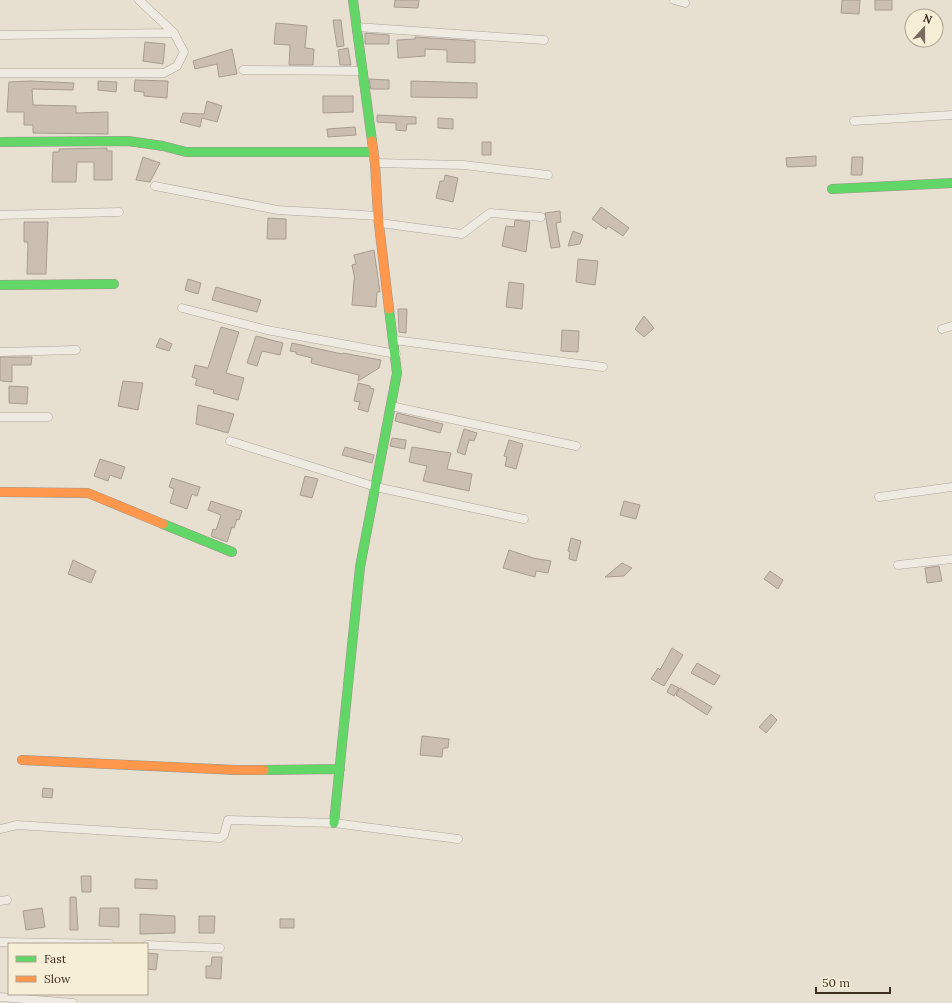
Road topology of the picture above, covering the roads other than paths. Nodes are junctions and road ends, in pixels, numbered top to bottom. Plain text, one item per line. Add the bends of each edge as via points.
1 (139, 0) edge
2 (353, 0) edge
3 (674, 0) edge
4 (685, 3) dead end
5 (357, 27) junction
6 (174, 33) junction
7 (0, 34) edge
8 (544, 40) dead end
9 (243, 70) dead end
10 (361, 71) junction
11 (0, 73) edge
12 (952, 115) edge
13 (854, 120) dead end
14 (0, 142) edge
15 (373, 152) junction
16 (375, 163) junction
17 (548, 174) dead end
18 (952, 183) edge
19 (155, 186) dead end
20 (832, 189) dead end
21 (119, 212) dead end
22 (0, 215) edge
23 (541, 217) dead end
24 (379, 220) junction
25 (114, 284) dead end
26 (0, 285) edge
27 (182, 308) dead end
28 (952, 326) edge
29 (942, 329) dead end
30 (394, 340) junction
31 (76, 350) dead end
32 (0, 352) edge
33 (396, 354) junction
34 (603, 367) dead end
35 (391, 406) junction
36 (0, 417) edge
37 (48, 417) dead end
38 (230, 441) dead end
39 (576, 446) dead end
40 (376, 487) junction
41 (952, 487) edge
42 (0, 492) edge
43 (879, 497) dead end
44 (524, 519) dead end
45 (232, 552) dead end
46 (952, 558) edge
47 (898, 565) dead end
48 (22, 760) dead end
49 (340, 769) junction
50 (334, 824) junction
51 (0, 829) edge
52 (458, 839) dead end
53 (0, 942) edge
54 (55, 943) edge
55 (148, 945) edge
56 (220, 948) dead end
57 (0, 997) edge
58 (73, 1003) edge

1 - 6 street
2 - 5 street
3 - 4 street
5 - 8 street
5 - 10 street
6 - 7 street
6 - 11 street via 184,52 177,66 164,73
9 - 10 street
10 - 15 street
12 - 13 street
14 - 15 street via 128,141 186,152
15 - 16 street
16 - 17 street via 464,165
16 - 24 street
18 - 20 street
19 - 24 street via 278,210
21 - 22 street
23 - 24 street via 490,213 462,234
24 - 30 street
25 - 26 street
27 - 33 street via 267,330
28 - 29 street
30 - 33 street
30 - 34 street
31 - 32 street
33 - 35 street via 397,373
35 - 39 street
35 - 40 street
36 - 37 street
38 - 40 street
40 - 44 street
40 - 49 street via 360,567
41 - 43 street
42 - 45 street via 88,493
46 - 47 street
48 - 49 street via 236,770
49 - 50 street
50 - 51 street via 228,820 224,835 220,838 17,825
50 - 52 street
53 - 54 street
55 - 56 street
57 - 58 street

